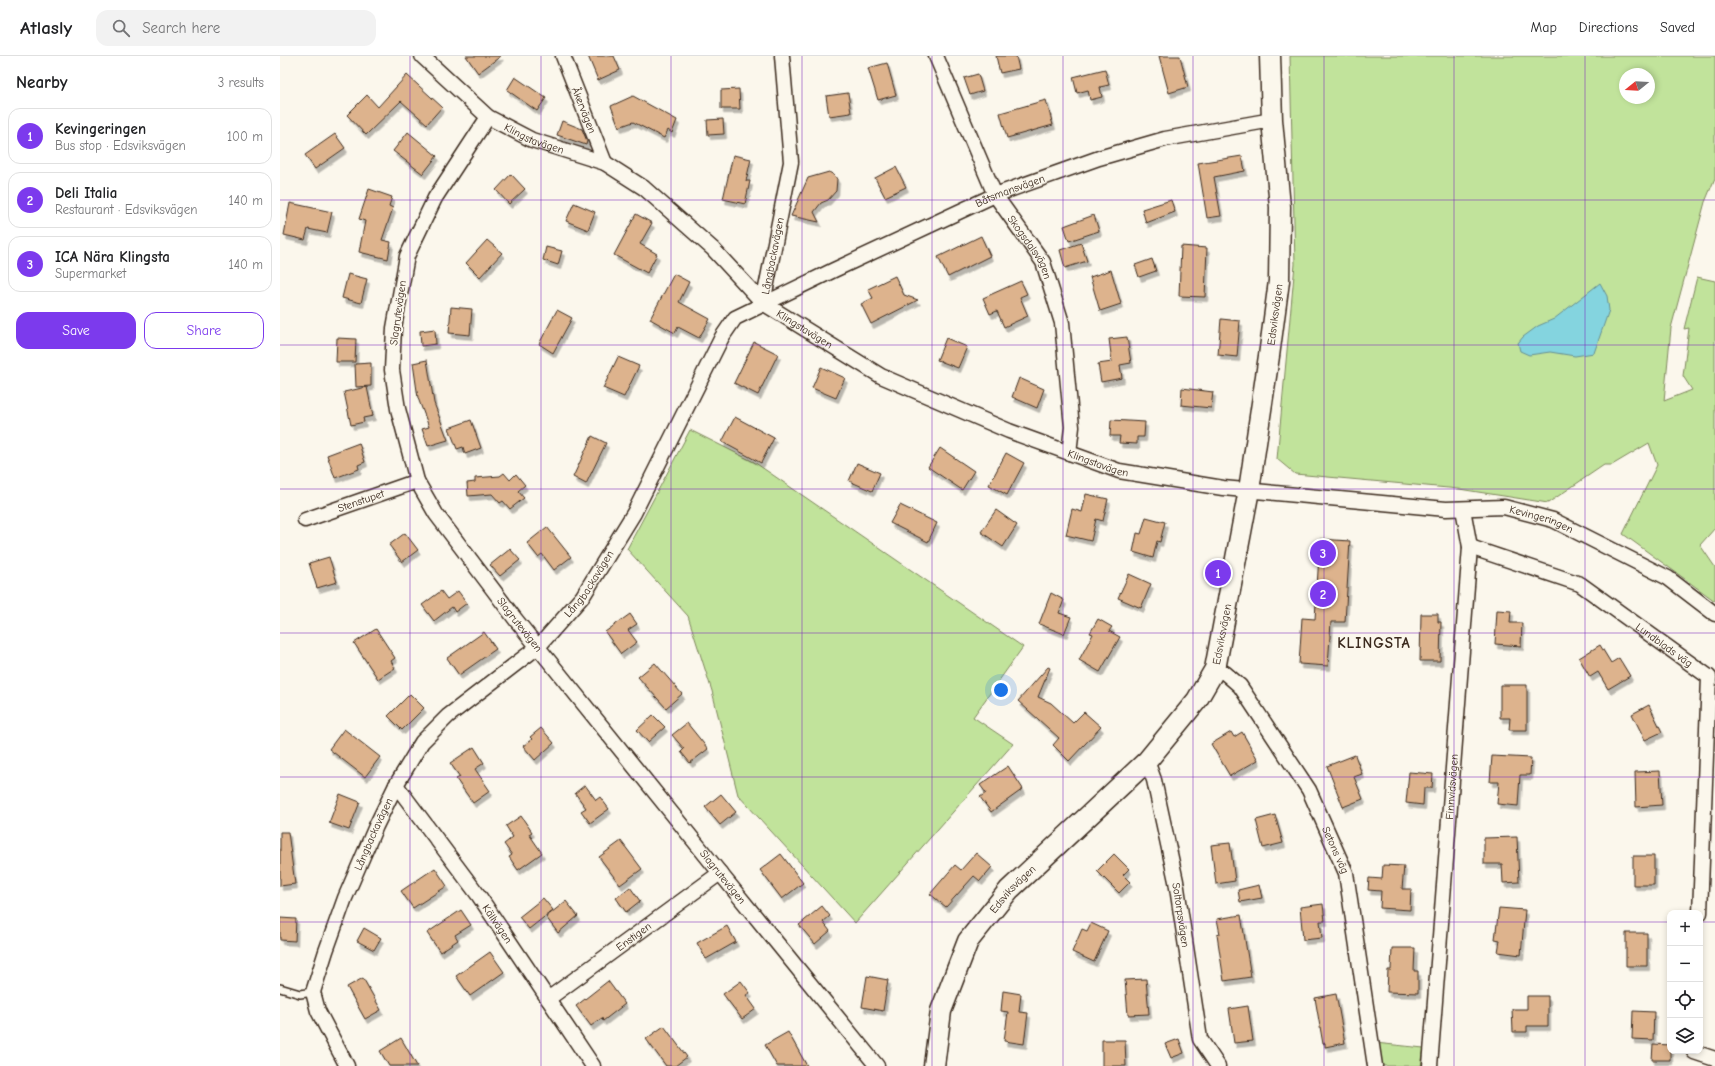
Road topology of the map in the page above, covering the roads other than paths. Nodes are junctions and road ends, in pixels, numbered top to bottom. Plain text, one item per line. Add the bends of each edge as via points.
1 (422, 56) edge
2 (563, 56) edge
3 (782, 56) edge
4 (936, 56) edge
5 (1270, 56) edge
6 (488, 117) junction
7 (1272, 120) junction
8 (605, 163) junction
9 (994, 196) junction
10 (763, 303) junction
11 (1070, 453) junction
12 (417, 480) junction
13 (1249, 490) junction
14 (1463, 509) junction
15 (305, 520) dead end
16 (1470, 548) junction
17 (1715, 614) edge
18 (539, 646) junction
19 (1215, 669) junction
20 (1147, 761) junction
21 (396, 785) junction
22 (720, 873) junction
23 (1700, 910) edge
24 (280, 988) edge
25 (313, 992) junction
26 (548, 999) junction
27 (1694, 1056) edge
28 (1715, 1059) edge
29 (347, 1066) edge
30 (593, 1066) edge
31 (877, 1066) edge
32 (934, 1066) edge
33 (1218, 1066) edge
34 (1375, 1066) edge
35 (1430, 1066) edge

1 - 6 street, Klingstavägen
2 - 8 street, Åkervägen
3 - 10 street, Långbackavägen via 791,162
4 - 9 street, Skogsdalsvägen
5 - 7 street, Edsviksvägen
6 - 8 street, Klingstavägen via 532,140
6 - 12 street, Slagrutevägen via 435,198 407,256 394,328 392,370 398,409
7 - 9 street, Båtsmansvägen via 1165,140 1099,158
7 - 13 street, Edsviksvägen via 1280,207 1279,281
8 - 10 street, Klingstavägen via 650,193 713,249
9 - 10 street, Båtsmansvägen
9 - 11 street, Skogsdalsvägen via 1043,262 1062,323 1072,427
10 - 11 street, Klingstavägen via 881,376 1009,431
10 - 18 street, Långbackavägen via 735,318 722,337 634,513 583,596
11 - 13 street, Klingstavägen via 1119,471
12 - 15 street, Stenstupet
12 - 18 street, Slagrutevägen via 436,514 516,620
13 - 14 street, Kevingeringen
13 - 19 street, Edsviksvägen
14 - 16 street, Finnvidsvägen
14 - 17 street, Kevingeringen via 1504,507 1553,520 1668,578
16 - 23 street, Lundblads väg via 1580,584 1709,677
16 - 35 street, Finnvidsvägen
18 - 21 street, Långbackavägen via 448,716 422,742
18 - 22 street, Slagrutevägen
19 - 20 street, Edsviksvägen via 1197,700
19 - 34 street, Setons väg via 1225,673 1240,686 1309,790 1346,874
20 - 32 street, Edsviksvägen via 1009,890 968,941 941,1011
20 - 33 street, Soltorpsvägen via 1154,780 1176,881 1200,1039
21 - 25 street, Långbackavägen via 345,898
21 - 26 street, Källvägen via 479,896
22 - 26 street, Enstigen
22 - 31 street, Slagrutevägen
24 - 25 lane via 300,994
25 - 29 street via 318,1011
26 - 30 street, Källvägen
27 - 28 street

